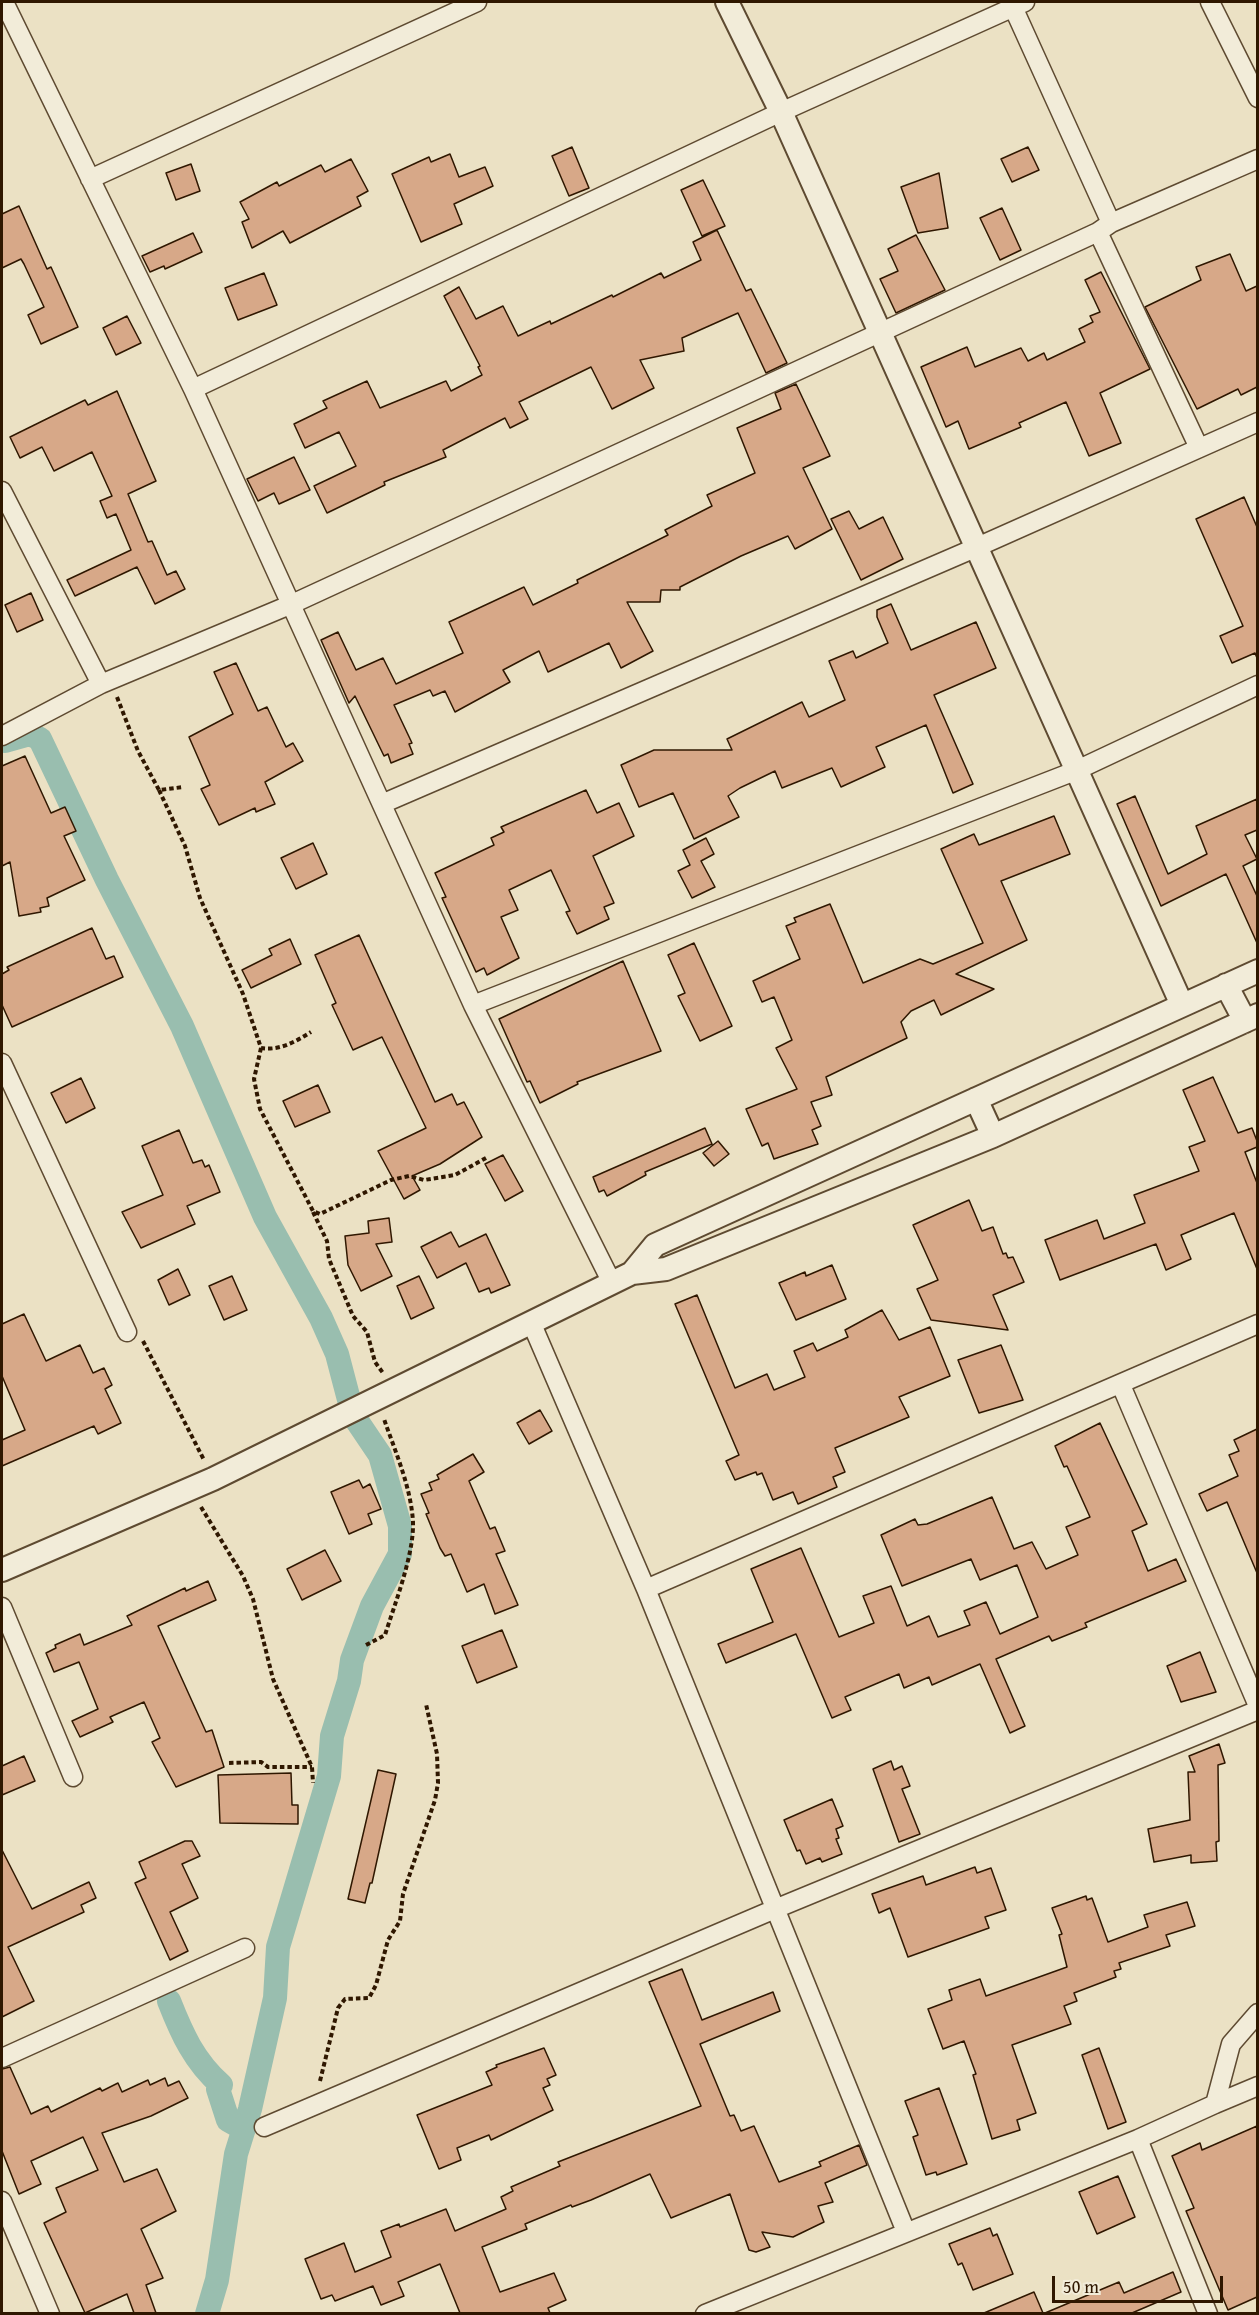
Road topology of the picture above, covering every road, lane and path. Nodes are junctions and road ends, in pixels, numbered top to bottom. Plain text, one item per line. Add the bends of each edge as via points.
1 (4, 2) edge
2 (477, 2) edge
3 (728, 2) edge
4 (1210, 2) edge
5 (1006, 6) edge
6 (1257, 98) edge
7 (781, 112) junction
8 (1257, 159) edge
9 (90, 179) junction
10 (1105, 227) junction
11 (879, 332) junction
12 (193, 389) junction
13 (1257, 422) edge
14 (1199, 448) junction
15 (2, 491) edge
16 (975, 548) junction
17 (292, 604) junction
18 (106, 682) junction
19 (1257, 685) edge
20 (2, 736) edge
21 (1075, 771) junction
22 (184, 787) dead end
23 (159, 790) junction
24 (384, 803) junction
25 (1257, 971) edge
26 (1227, 985) junction
27 (473, 1005) junction
28 (1182, 1005) junction
29 (1251, 1018) edge
30 (311, 1032) dead end
31 (261, 1047) junction
32 (2, 1063) edge
33 (976, 1099) junction
34 (993, 1136) junction
35 (486, 1158) dead end
36 (313, 1211) junction
37 (622, 1278) junction
38 (531, 1322) junction
39 (1257, 1324) edge
40 (133, 1333) joint
41 (389, 1382) dead end
42 (1121, 1386) junction
43 (381, 1409) dead end
44 (213, 1479) junction
45 (179, 1492) junction
46 (2, 1570) edge
47 (646, 1589) junction
48 (2, 1606) edge
49 (366, 1645) dead end
50 (426, 1704) dead end
51 (1257, 1708) edge
52 (229, 1763) dead end
53 (312, 1767) junction
54 (73, 1777) dead end
55 (313, 1783) dead end
56 (775, 1909) junction
57 (245, 1948) dead end
58 (1257, 2013) edge
59 (2, 2058) edge
60 (1257, 2086) edge
61 (1215, 2104) junction
62 (307, 2109) junction
63 (264, 2127) dead end
64 (1138, 2139) junction
65 (2, 2201) edge
66 (906, 2232) junction
67 (50, 2313) edge
68 (705, 2313) edge
69 (1208, 2313) edge

1 - 9 street
2 - 9 street
3 - 7 street
4 - 6 street
5 - 7 street
5 - 10 street
7 - 11 street
7 - 12 street
8 - 10 street
9 - 12 street
10 - 11 street
10 - 14 street
11 - 16 street
11 - 17 street
12 - 17 street
13 - 14 street
14 - 16 street
15 - 18 street
16 - 21 street
16 - 24 street
17 - 18 street
17 - 24 street
18 - 20 street
18 - 23 path
19 - 21 street
21 - 27 street
21 - 28 street
22 - 23 path
23 - 31 path via 185,846 203,906 243,994
24 - 27 street
25 - 26 street
26 - 28 street
26 - 29 street
27 - 37 street
28 - 33 street
29 - 34 street
30 - 31 path via 272,1050
31 - 36 path via 254,1079 260,1109
32 - 40 street
33 - 34 street
33 - 37 street via 655,1245
34 - 37 street via 666,1269
35 - 36 path via 454,1176 391,1180 320,1214
36 - 41 path via 352,1316 367,1332 375,1362
37 - 38 street
38 - 44 street
38 - 47 street
39 - 42 street
40 - 44 path via 177,1403
42 - 47 street
42 - 51 street
43 - 49 path via 413,1522 411,1544 385,1635
44 - 45 street
45 - 46 street
45 - 53 path via 193,1496 243,1576 253,1599 273,1679
47 - 56 street
48 - 54 street
50 - 62 path via 437,1754 438,1783 403,1894 400,1921 388,1940 369,1998 345,1999 338,2008 321,2079
51 - 56 street
52 - 53 path
53 - 55 path
56 - 62 street
56 - 66 street
57 - 59 street
58 - 61 street via 1231,2044
60 - 61 street
61 - 64 street
62 - 63 street
64 - 66 street
64 - 69 street
65 - 67 street
66 - 68 street

